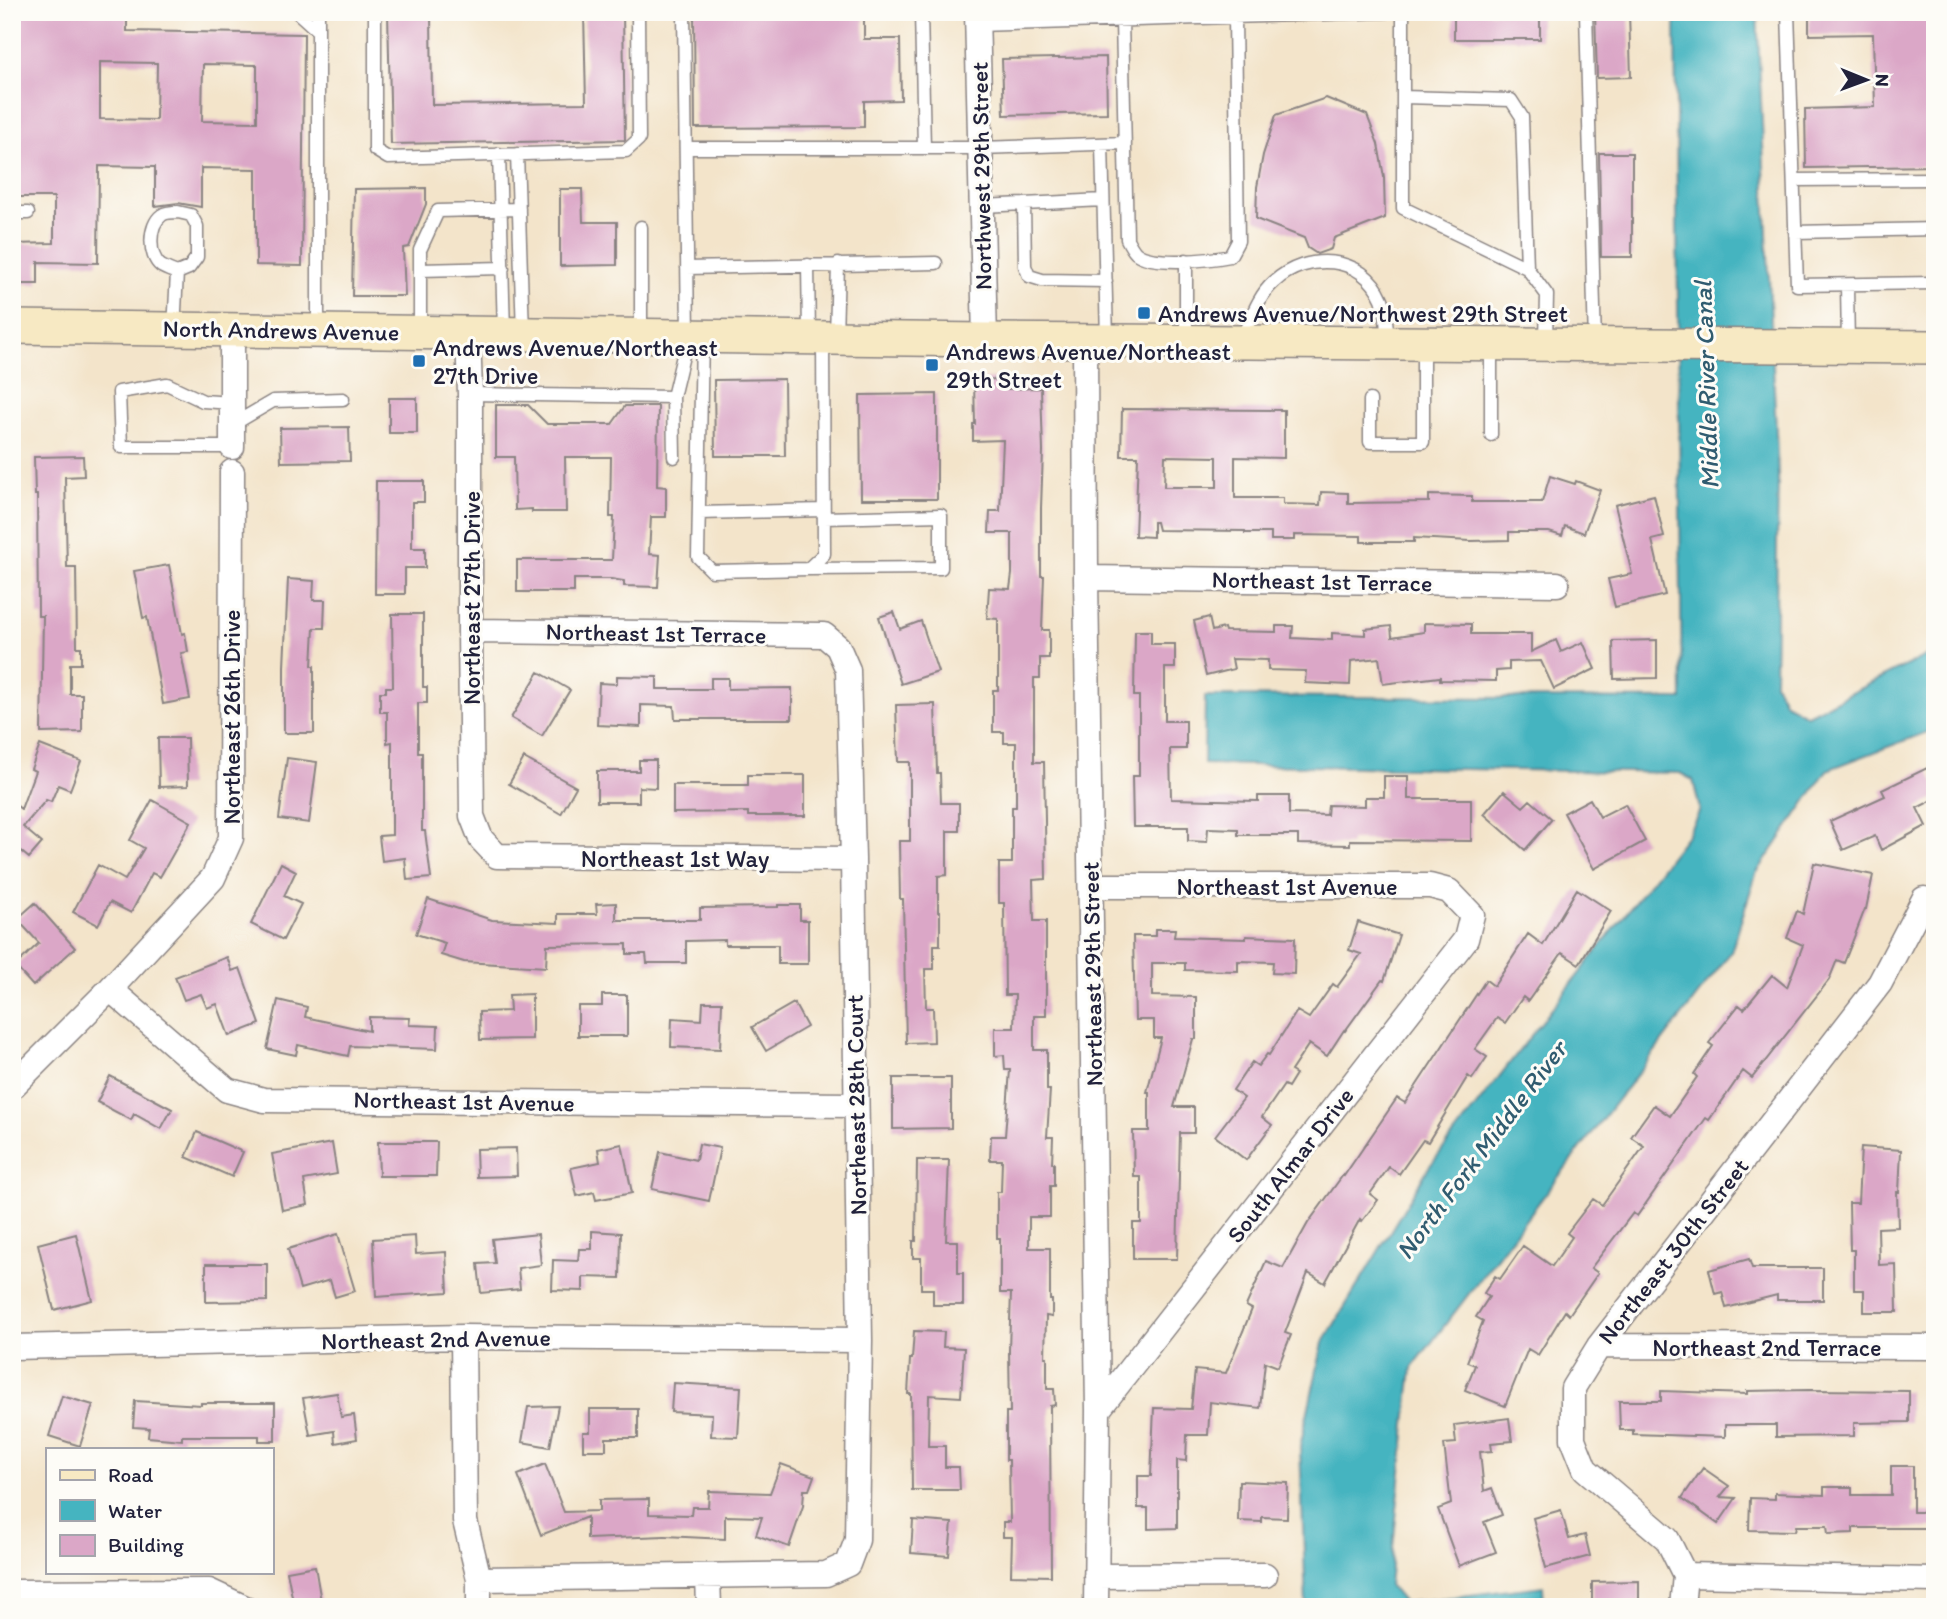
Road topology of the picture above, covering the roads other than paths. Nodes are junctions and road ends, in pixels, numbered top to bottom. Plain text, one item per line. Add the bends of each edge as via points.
1 (297, 12) edge
2 (317, 12) edge
3 (375, 12) edge
4 (638, 12) edge
5 (684, 12) edge
6 (921, 12) edge
7 (1386, 12) edge
8 (1403, 12) edge
9 (1587, 12) edge
10 (1788, 12) edge
11 (1235, 17) junction
12 (977, 18) edge
13 (1122, 20) junction
14 (318, 30) junction
15 (1403, 97) junction
16 (1125, 143) junction
17 (1102, 144) junction
18 (686, 148) junction
19 (924, 148) junction
20 (981, 148) junction
21 (499, 154) junction
22 (517, 154) junction
23 (1935, 179) edge
24 (1794, 180) junction
25 (1103, 200) junction
26 (1024, 204) junction
27 (982, 206) junction
28 (502, 209) junction
29 (519, 209) junction
30 (12, 213) edge
31 (29, 213) dead end
32 (641, 227) dead end
33 (1935, 229) edge
34 (1796, 232) junction
35 (1186, 260) junction
36 (936, 263) dead end
37 (838, 264) junction
38 (807, 265) junction
39 (503, 268) junction
40 (687, 268) junction
41 (1527, 268) junction
42 (420, 270) junction
43 (177, 273) junction
44 (1106, 281) junction
45 (1935, 283) edge
46 (1847, 285) junction
47 (12, 327) edge
48 (174, 329) junction
49 (232, 330) junction
50 (318, 331) junction
51 (420, 332) junction
52 (468, 332) junction
53 (514, 333) junction
54 (641, 335) junction
55 (695, 336) junction
56 (823, 337) junction
57 (985, 340) junction
58 (1096, 341) junction
59 (1186, 341) junction
60 (1240, 341) junction
61 (1388, 343) junction
62 (1423, 343) junction
63 (1492, 344) junction
64 (1546, 344) junction
65 (1595, 344) junction
66 (1848, 346) junction
67 (1935, 347) edge
68 (471, 394) junction
69 (673, 397) junction
70 (343, 400) dead end
71 (1370, 400) dead end
72 (232, 425) junction
73 (1491, 435) dead end
74 (674, 457) dead end
75 (232, 472) dead end
76 (699, 513) junction
77 (823, 514) junction
78 (808, 569) junction
79 (1086, 578) junction
80 (1558, 584) dead end
81 (470, 631) junction
82 (838, 647) joint
83 (496, 856) joint
84 (853, 859) junction
85 (1091, 886) junction
86 (1472, 915) joint
87 (1935, 922) edge
88 (110, 989) junction
89 (12, 1087) edge
90 (856, 1105) junction
91 (463, 1337) junction
92 (860, 1340) junction
93 (1599, 1346) junction
94 (12, 1347) edge
95 (1935, 1347) edge
96 (1098, 1410) junction
97 (1685, 1575) junction
98 (1096, 1576) junction
99 (1265, 1576) dead end
100 (708, 1577) junction
101 (479, 1579) junction
102 (1935, 1580) edge
103 (12, 1592) edge
104 (243, 1607) edge
105 (479, 1607) edge
106 (709, 1607) edge
107 (1096, 1607) edge
108 (1682, 1607) edge

1 - 14 lane
2 - 14 lane
3 - 21 lane via 375,149 388,158
4 - 22 lane via 639,139 626,152
5 - 18 lane
6 - 19 lane
7 - 11 lane
8 - 15 lane
9 - 65 lane
10 - 24 lane
11 - 13 lane
11 - 35 lane via 1238,241 1230,257
12 - 13 lane
12 - 20 street, Northwest 29th Street
13 - 16 lane
14 - 50 lane
15 - 41 lane via 1403,208
15 - 41 lane via 1511,100 1522,117
16 - 17 lane
16 - 35 lane via 1127,239 1136,254 1155,261
17 - 20 lane
17 - 25 lane
18 - 19 lane
18 - 40 lane
19 - 20 lane
20 - 27 street, Northwest 29th Street
21 - 22 lane
21 - 28 lane
22 - 29 lane
23 - 24 lane
24 - 34 lane
25 - 26 lane
25 - 44 lane
26 - 27 lane
26 - 44 lane via 1029,276
27 - 57 street, Northwest 29th Street
28 - 29 lane
28 - 39 lane
28 - 42 lane via 438,211 420,250
29 - 53 lane
30 - 31 lane
32 - 54 lane
33 - 34 lane
34 - 46 lane via 1797,285
35 - 59 lane
36 - 37 lane
37 - 38 lane
37 - 56 lane
38 - 40 lane
38 - 56 lane
39 - 42 lane
39 - 53 lane
40 - 55 lane
41 - 64 lane via 1547,295
42 - 51 lane
43 - 43 lane via 189,268 197,257 197,226 191,215 178,212 164,214 154,223 152,236 153,254 160,265
43 - 48 lane
44 - 58 lane
45 - 46 lane
46 - 66 lane
47 - 48 main road, North Andrews Avenue
48 - 49 main road, North Andrews Avenue
49 - 50 main road, North Andrews Avenue
49 - 72 street
50 - 51 main road, North Andrews Avenue
51 - 52 main road, North Andrews Avenue
52 - 53 main road, North Andrews Avenue
52 - 68 street, Northeast 27th Drive
53 - 54 main road, North Andrews Avenue
54 - 55 main road, North Andrews Avenue
55 - 56 main road, North Andrews Avenue
55 - 69 lane
55 - 76 lane
56 - 57 main road, North Andrews Avenue
56 - 77 lane
57 - 58 main road, North Andrews Avenue
58 - 59 main road, North Andrews Avenue
58 - 79 street, Northeast 29th Street
59 - 60 main road, North Andrews Avenue
60 - 61 main road, North Andrews Avenue
60 - 61 lane via 1272,283 1290,269 1329,261 1350,265 1370,280 1382,300
61 - 62 main road, North Andrews Avenue
62 - 63 main road, North Andrews Avenue
62 - 71 lane via 1423,442 1370,442
63 - 64 main road, North Andrews Avenue
63 - 73 lane
64 - 65 main road, North Andrews Avenue
65 - 66 main road, North Andrews Avenue
66 - 67 main road, North Andrews Avenue
68 - 69 lane
68 - 81 street, Northeast 27th Drive
69 - 74 lane
70 - 72 lane via 273,401
72 - 72 lane via 121,447 119,392 167,384 203,401
75 - 88 street, Northeast 26th Drive via 231,838 212,878
76 - 77 lane
76 - 78 lane via 698,556 712,571
77 - 78 lane via 824,554
77 - 78 lane via 941,515 941,568
79 - 80 street, Northeast 1st Terrace
79 - 85 street, Northeast 29th Street
81 - 82 street, Northeast 1st Terrace via 824,635
81 - 83 street, Northeast 27th Drive via 472,816 481,839
82 - 84 street, Northeast 28th Court via 848,670
83 - 84 street, Northeast 1st Way
84 - 90 street, Northeast 28th Court
85 - 86 street, Northeast 1st Avenue via 1430,886 1450,891
85 - 96 street, Northeast 29th Street
86 - 96 street, South Almar Drive via 1466,939
87 - 93 street, Northeast 30th Street via 1924,900 1880,984
88 - 89 street, Northeast 26th Drive
88 - 90 street, Northeast 1st Avenue via 227,1090 264,1100
90 - 92 street, Northeast 28th Court
91 - 92 street, Northeast 2nd Avenue
91 - 94 street, Northeast 2nd Avenue
91 - 101 street via 465,1521
92 - 100 street, Northeast 28th Court via 857,1540 848,1564 827,1574
93 - 95 street, Northeast 2nd Terrace
93 - 97 street, Northeast 30th Street via 1573,1388 1573,1439 1585,1469 1667,1539
96 - 98 street, Northeast 29th Street
97 - 102 street
97 - 108 street
98 - 99 street
98 - 107 street, Northeast 29th Street
100 - 101 street
100 - 106 street
101 - 105 street
103 - 104 street via 209,1591

